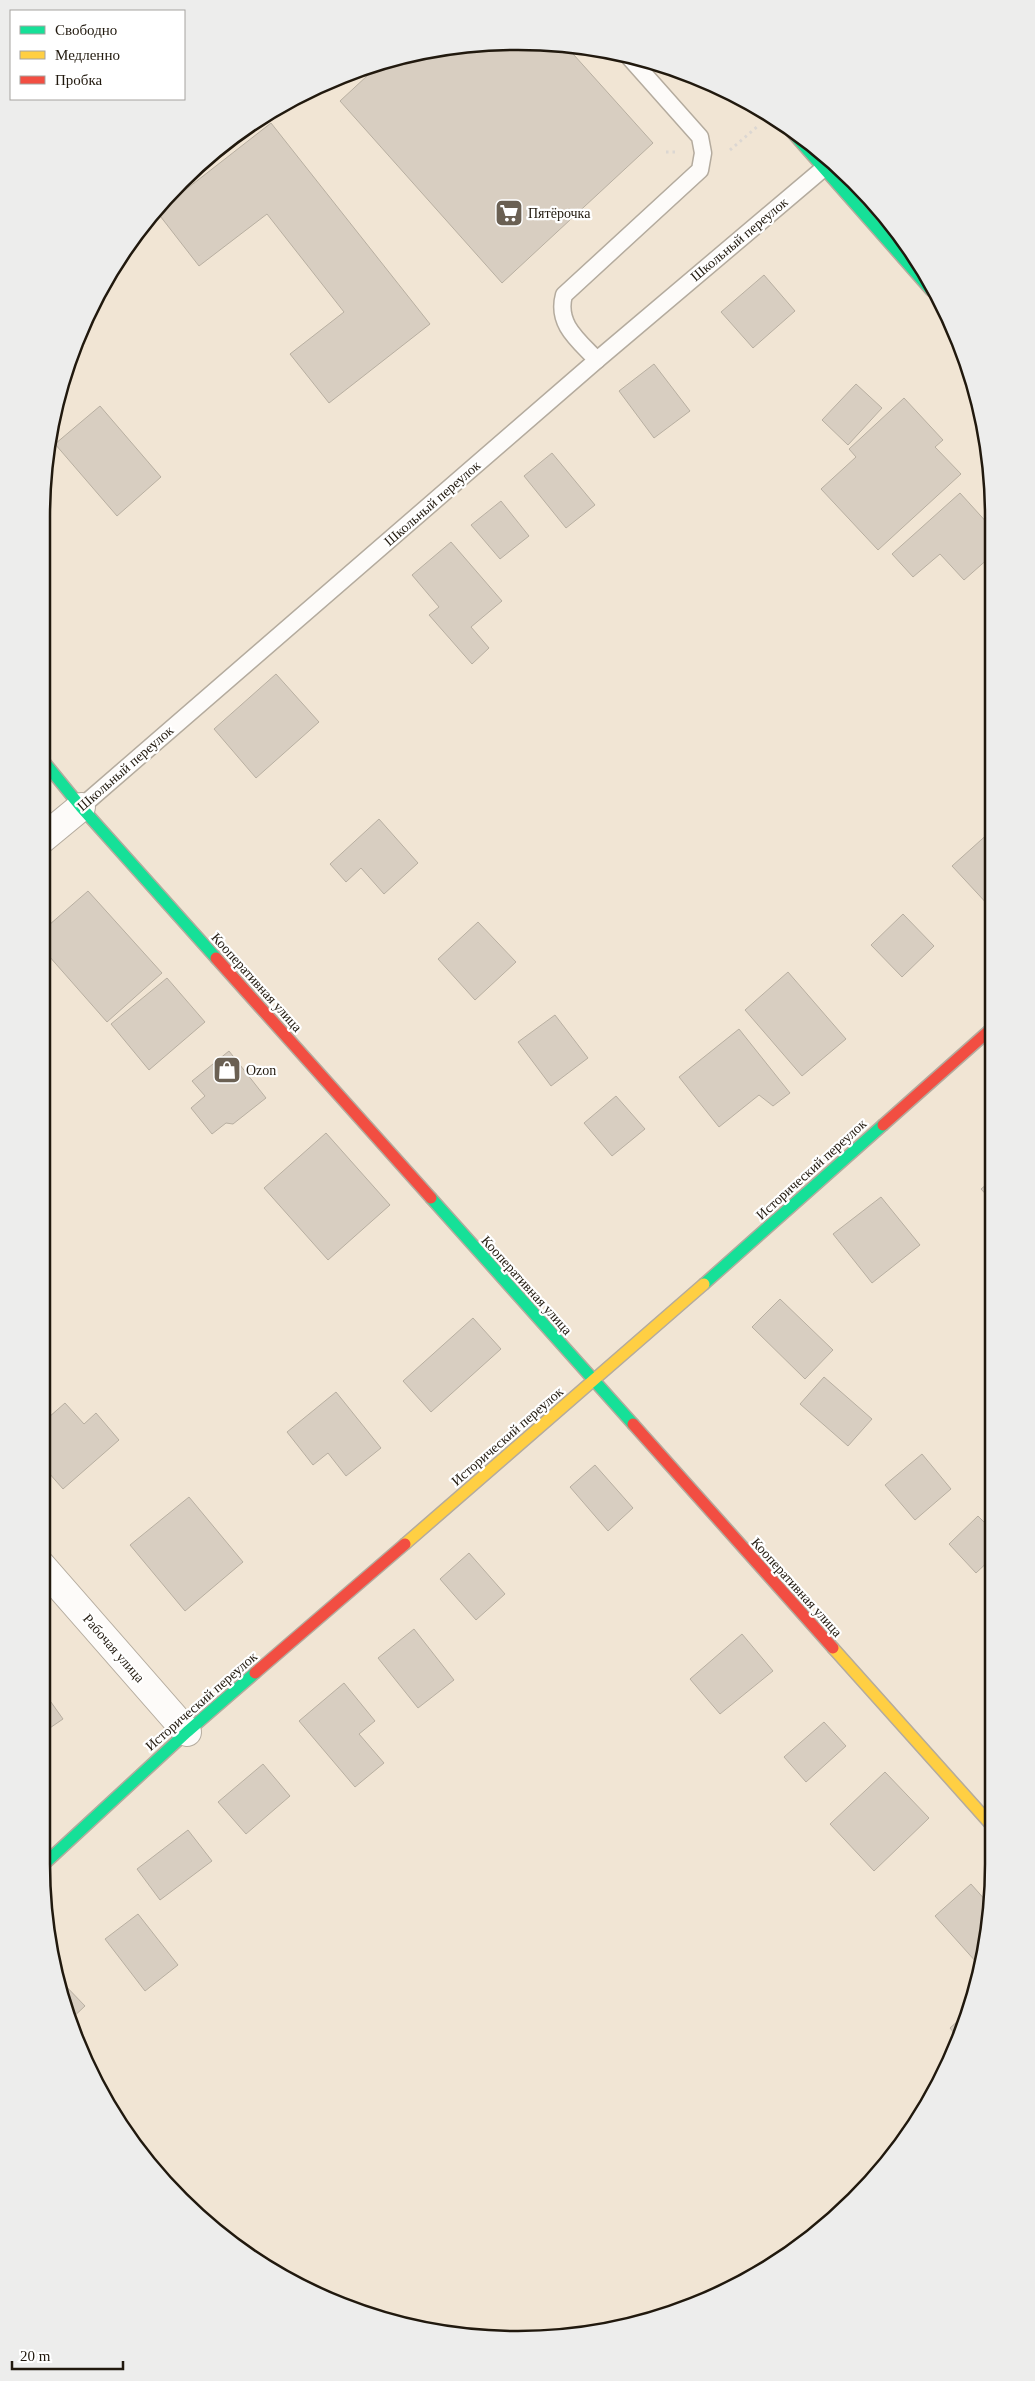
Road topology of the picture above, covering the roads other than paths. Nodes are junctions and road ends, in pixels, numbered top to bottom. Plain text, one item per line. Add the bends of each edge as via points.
1 (637, 66) edge
2 (813, 156) edge
3 (824, 168) junction
4 (913, 270) edge
5 (596, 360) junction
6 (50, 769) edge
7 (81, 806) junction
8 (50, 832) edge
9 (985, 1034) edge
10 (593, 1382) junction
11 (50, 1575) edge
12 (187, 1732) junction
13 (985, 1818) edge
14 (50, 1859) edge

1 - 5 lane via 700,137 703,152 700,170 564,295 561,306 566,326
2 - 3 street
3 - 4 street
3 - 5 lane, Школьный переулок
5 - 7 lane, Школьный переулок
6 - 7 street, Кооперативная улица
7 - 8 street, Школьный переулок
7 - 10 street, Кооперативная улица
9 - 10 street, Исторический переулок
10 - 12 street, Исторический переулок
10 - 13 street, Кооперативная улица
11 - 12 street, Рабочая улица
12 - 14 street, Исторический переулок

